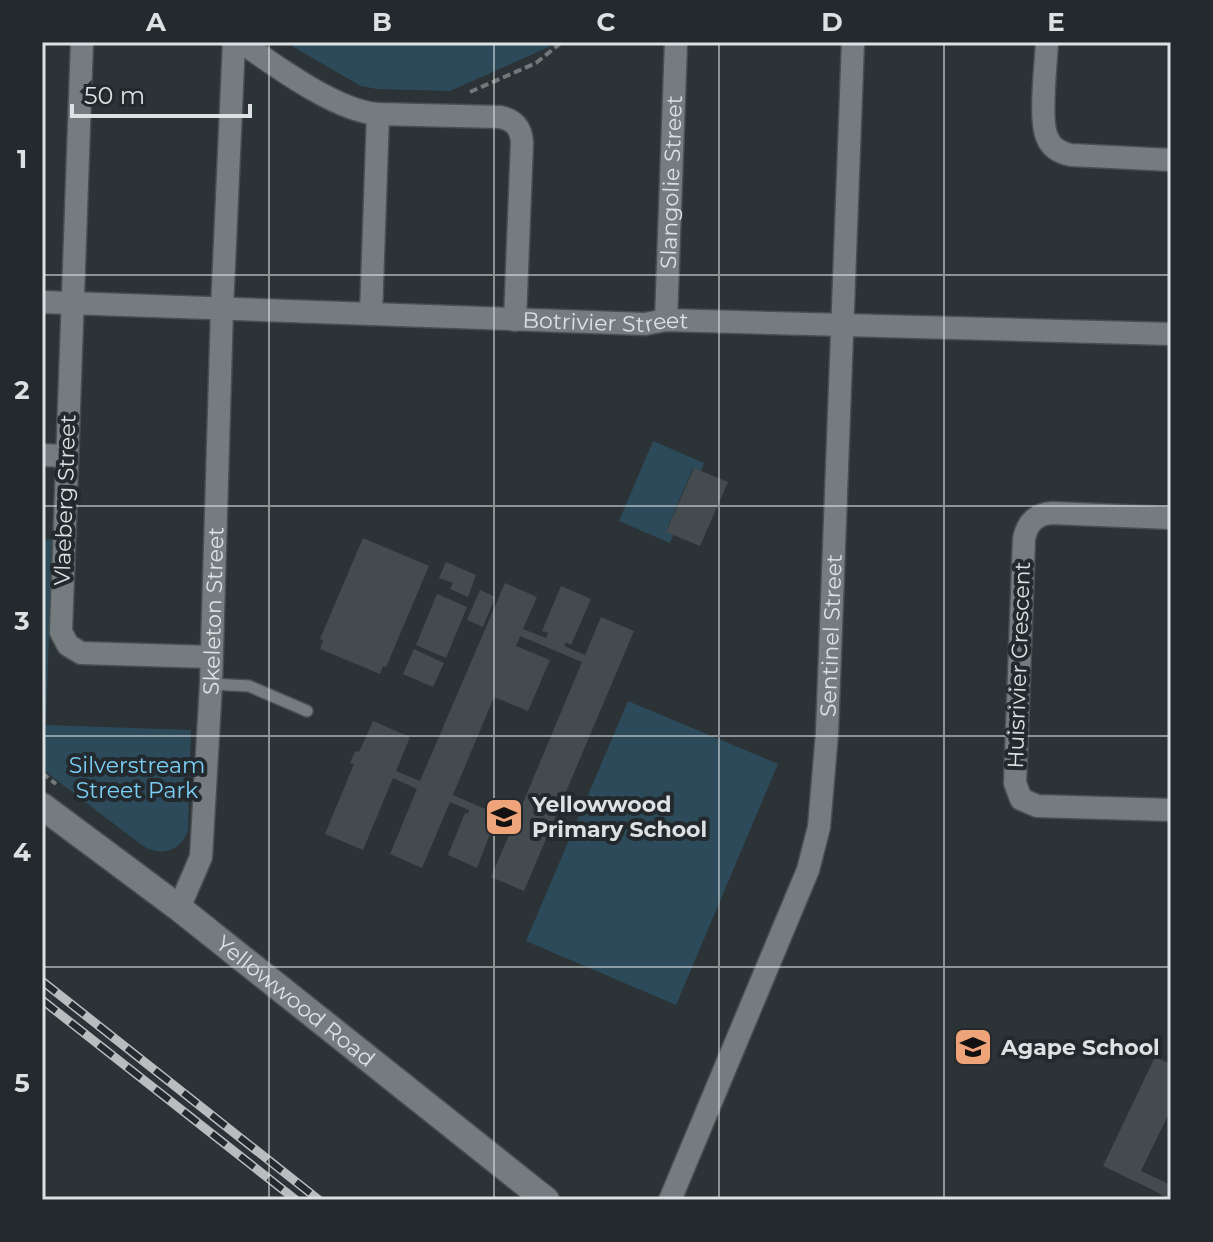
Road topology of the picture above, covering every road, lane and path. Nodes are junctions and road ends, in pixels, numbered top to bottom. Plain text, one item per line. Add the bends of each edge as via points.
1 (82, 42) edge
2 (234, 42) edge
3 (241, 42) edge
4 (562, 42) edge
5 (676, 42) edge
6 (853, 42) edge
7 (1047, 42) edge
8 (378, 114) junction
9 (452, 116) junction
10 (1171, 160) edge
11 (42, 302) edge
12 (73, 303) junction
13 (222, 309) junction
14 (371, 314) junction
15 (515, 320) junction
16 (666, 320) junction
17 (842, 326) junction
18 (1171, 334) edge
19 (42, 455) edge
20 (67, 456) junction
21 (1171, 518) edge
22 (211, 657) junction
23 (211, 684) junction
24 (307, 711) dead end
25 (42, 806) edge
26 (1171, 810) edge
27 (179, 908) junction
28 (546, 1200) edge
29 (670, 1200) edge

1 - 12 street, Vlaeberg Street
2 - 13 street, Skeleton Street
3 - 8 street via 307,85 359,111
4 - 9 path via 536,63 454,99
5 - 16 street, Slangolie Street
6 - 17 street, Sentinel Street
7 - 10 street via 1044,126 1051,145 1071,155
8 - 9 street
8 - 14 street
9 - 15 street via 506,118 521,133
11 - 12 street, Botrivier Street
12 - 13 street, Botrivier Street
12 - 20 street, Vlaeberg Street
13 - 14 street, Botrivier Street
13 - 22 street, Skeleton Street
14 - 15 street, Botrivier Street
15 - 16 street, Botrivier Street
16 - 17 street, Botrivier Street
17 - 18 street, Botrivier Street
17 - 29 street, Sentinel Street via 819,827 798,898
19 - 20 street
20 - 22 street, Vlaeberg Street via 61,625 68,645 89,654
21 - 26 street, Huisrivier Crescent via 1052,513 1039,515 1029,525 1024,539 1015,783 1021,799 1037,806
22 - 23 street, Skeleton Street
23 - 24 lane via 249,686
23 - 27 street, Skeleton Street via 201,857
25 - 27 street, Yellowwood Road
27 - 28 street, Yellowwood Road

